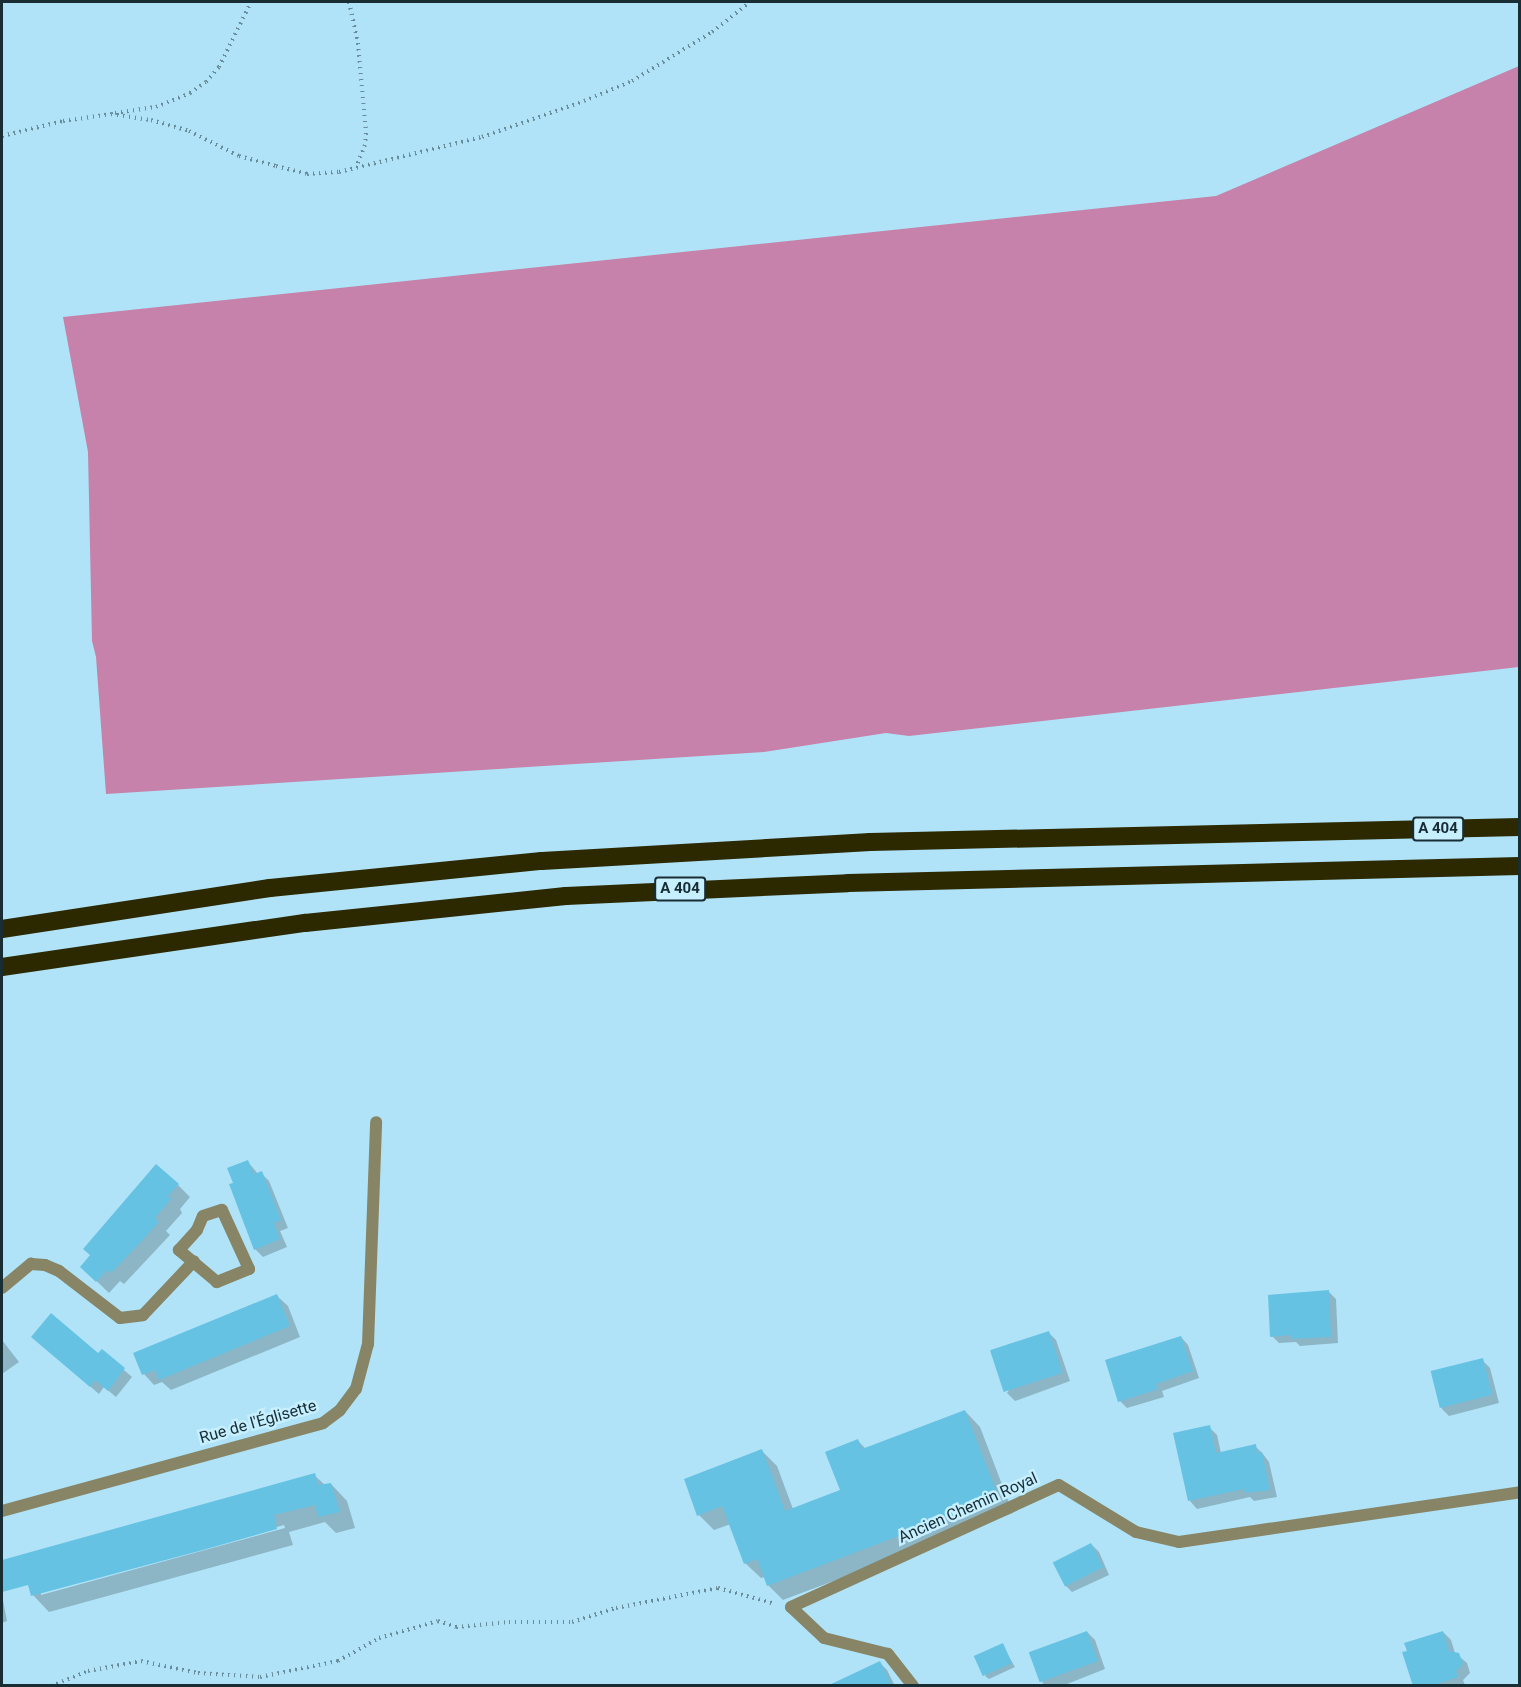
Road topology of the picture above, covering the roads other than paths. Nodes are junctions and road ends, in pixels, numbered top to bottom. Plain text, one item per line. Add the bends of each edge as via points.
1 (1520, 817) edge
2 (1520, 827) edge
3 (1357, 830) junction
4 (1520, 866) edge
5 (1362, 870) junction
6 (1520, 879) edge
7 (2, 929) edge
8 (2, 967) edge
9 (376, 1122) dead end
10 (194, 1262) junction
11 (2, 1288) edge
12 (1520, 1492) edge
13 (2, 1511) edge
14 (913, 1686) edge

1 - 3 highway
2 - 3 highway, A 404
3 - 7 highway, A 404 via 870,842 542,861 270,888
4 - 5 highway, A 404
5 - 6 highway
5 - 8 highway, A 404 via 859,882 566,896 305,923
9 - 13 street, Rue de l'Églisette via 368,1344 356,1389 340,1410 323,1423
10 - 10 street via 218,1282 249,1269 222,1210 203,1216 197,1230 179,1250
10 - 11 street via 142,1315 120,1318 59,1271 45,1265 31,1264
12 - 14 street, Ancien Chemin Royal via 1179,1542 1137,1532 1059,1485 790,1607 824,1638 888,1654

